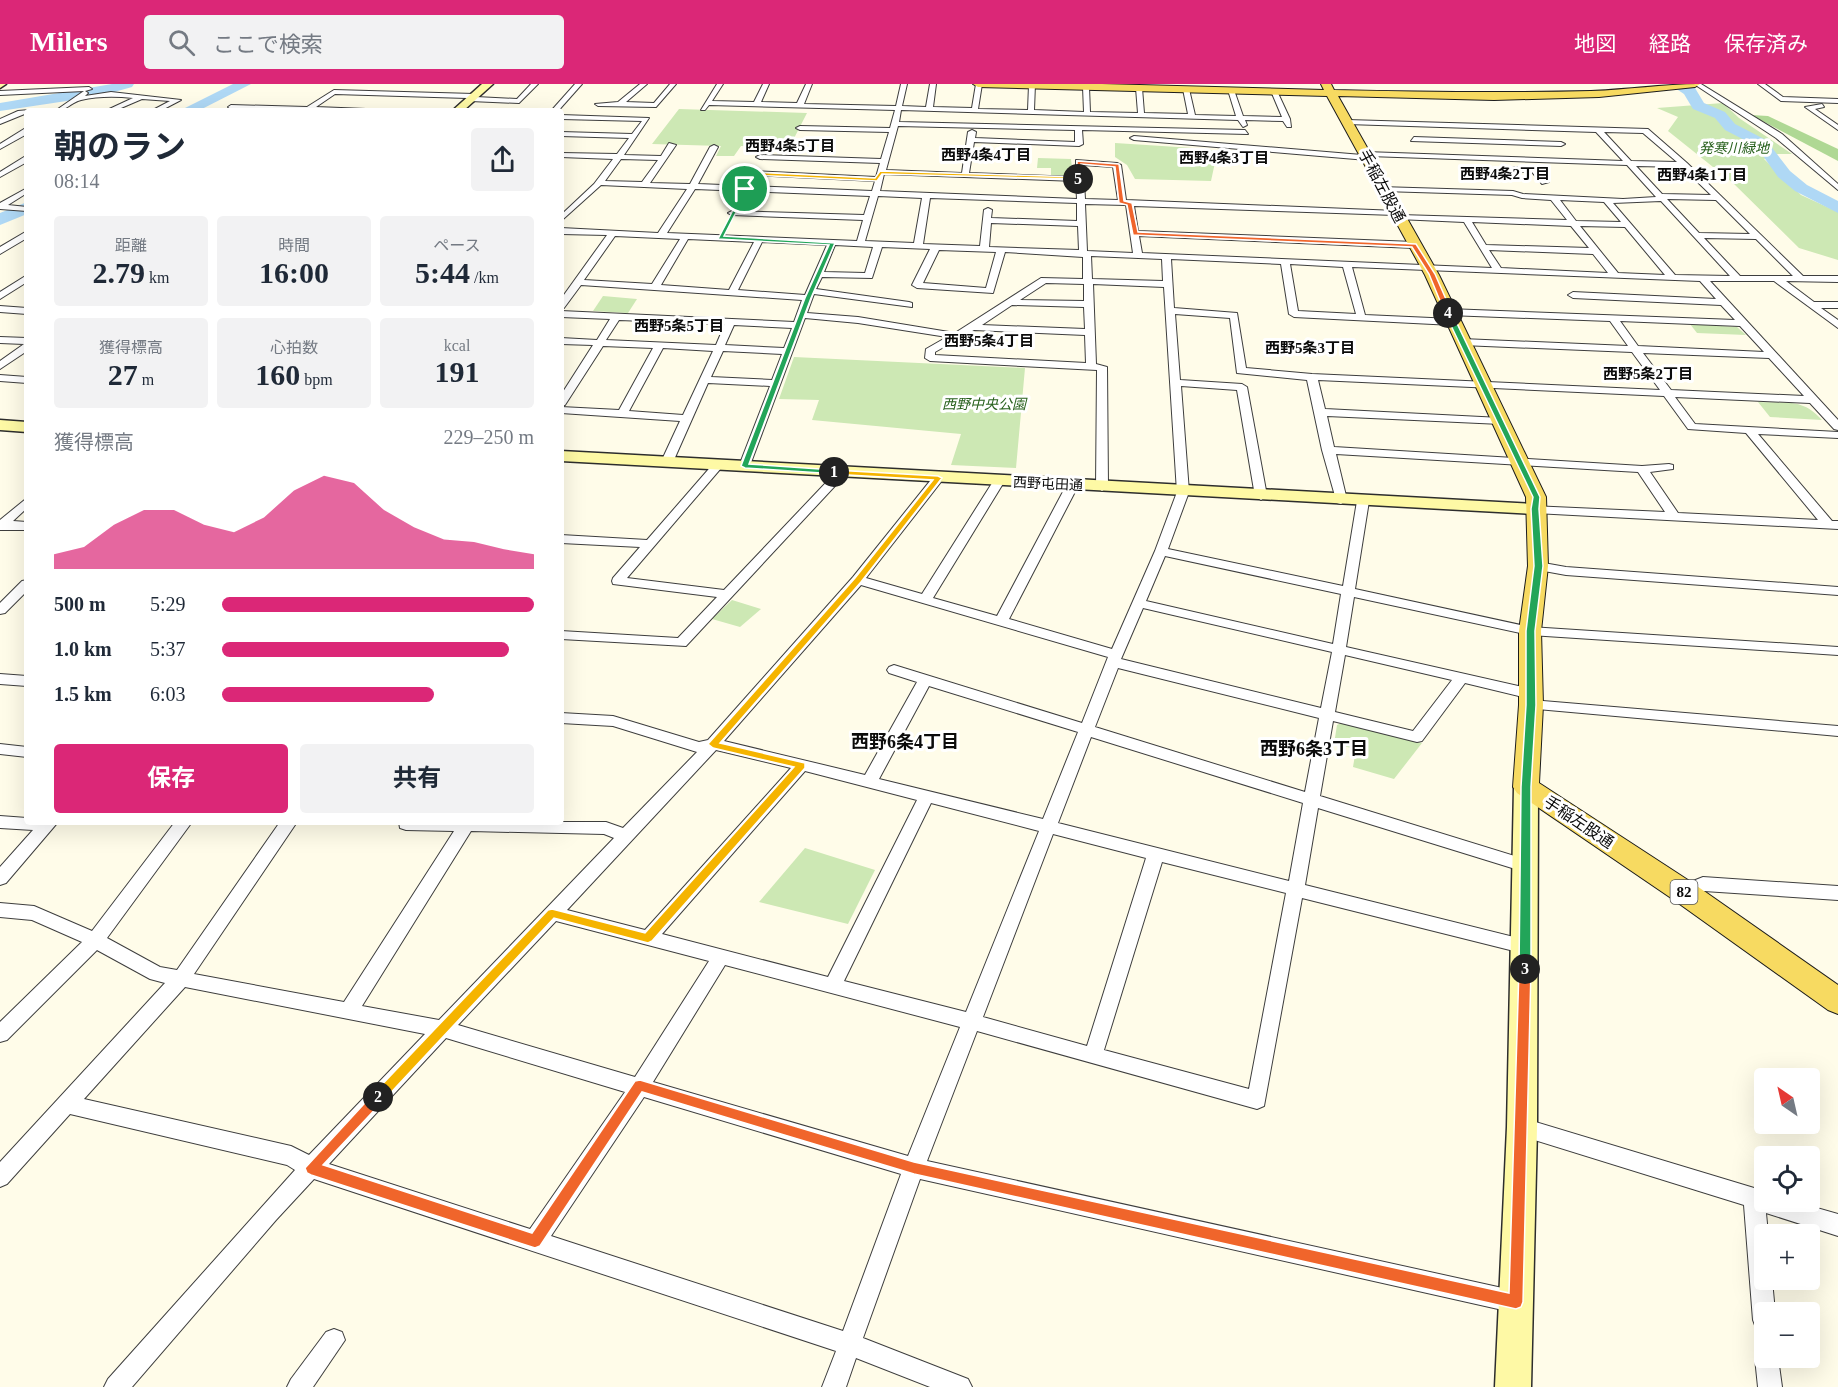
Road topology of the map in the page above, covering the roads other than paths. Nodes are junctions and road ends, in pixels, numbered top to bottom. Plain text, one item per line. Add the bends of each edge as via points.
1 (96, 84) edge
2 (488, 84) edge
3 (535, 84) edge
4 (579, 84) edge
5 (644, 84) edge
6 (673, 84) edge
7 (720, 84) edge
8 (766, 84) edge
9 (809, 84) edge
10 (904, 84) edge
11 (933, 84) edge
12 (979, 84) edge
13 (1008, 84) edge
14 (1693, 84) edge
15 (1032, 85) edge
16 (1056, 85) edge
17 (1089, 86) edge
18 (1118, 86) edge
19 (1764, 86) edge
20 (1248, 87) edge
21 (1139, 88) junction
22 (1329, 88) edge
23 (1186, 89) junction
24 (1778, 89) dead end
25 (88, 90) junction
26 (1231, 90) junction
27 (1274, 91) junction
28 (0, 93) edge
29 (141, 97) junction
30 (78, 98) junction
31 (472, 98) junction
32 (240, 101) dead end
33 (708, 103) junction
34 (1838, 103) edge
35 (598, 104) dead end
36 (757, 104) junction
37 (619, 105) junction
38 (800, 105) junction
39 (898, 107) junction
40 (63, 108) edge
41 (115, 108) edge
42 (161, 108) edge
43 (230, 108) edge
44 (310, 108) edge
45 (460, 108) edge
46 (557, 108) edge
47 (929, 108) junction
48 (703, 109) dead end
49 (975, 109) junction
50 (24, 111) edge
51 (1031, 111) junction
52 (1087, 112) junction
53 (1141, 114) junction
54 (1192, 115) junction
55 (564, 117) edge
56 (1241, 118) junction
57 (0, 122) edge
58 (1347, 122) junction
59 (1404, 124) junction
60 (1475, 125) junction
61 (973, 126) junction
62 (893, 127) junction
63 (800, 128) dead end
64 (1547, 128) junction
65 (1837, 128) edge
66 (1078, 129) junction
67 (1143, 129) junction
68 (1598, 129) junction
69 (1245, 132) junction
70 (24, 133) edge
71 (564, 134) edge
72 (634, 136) junction
73 (1125, 137) dead end
74 (1144, 139) junction
75 (1414, 139) junction
76 (972, 140) junction
77 (1488, 142) junction
78 (1561, 144) junction
79 (672, 145) dead end
80 (0, 147) edge
81 (714, 147) dead end
82 (765, 147) dead end
83 (1251, 149) junction
84 (564, 155) edge
85 (1366, 156) junction
86 (1421, 156) junction
87 (619, 157) junction
88 (760, 157) junction
89 (9, 158) dead end
90 (662, 158) junction
91 (1490, 158) junction
92 (24, 159) edge
93 (1501, 159) junction
94 (24, 161) edge
95 (883, 161) junction
96 (1575, 161) junction
97 (1629, 163) junction
98 (1684, 165) junction
99 (752, 173) junction
100 (0, 175) edge
101 (965, 175) junction
102 (879, 176) junction
103 (1080, 179) junction
104 (1545, 182) dead end
105 (599, 183) junction
106 (644, 184) junction
107 (693, 186) junction
108 (1838, 188) edge
109 (1383, 189) junction
110 (24, 192) edge
111 (874, 194) junction
112 (926, 196) junction
113 (989, 198) junction
114 (1554, 198) junction
115 (1661, 198) junction
116 (1717, 198) junction
117 (1607, 201) junction
118 (1081, 202) junction
119 (1126, 203) junction
120 (0, 207) edge
121 (22, 208) edge
122 (732, 213) junction
123 (1398, 215) junction
124 (564, 216) edge
125 (866, 218) junction
126 (1466, 219) junction
127 (987, 220) junction
128 (1573, 223) junction
129 (1082, 224) junction
130 (1628, 225) junction
131 (564, 231) edge
132 (613, 233) junction
133 (1135, 233) junction
134 (661, 235) junction
135 (1696, 235) junction
136 (24, 236) edge
137 (686, 236) junction
138 (1216, 237) junction
139 (1757, 237) junction
140 (759, 240) junction
141 (832, 243) junction
142 (860, 245) junction
143 (878, 245) junction
144 (1414, 245) junction
145 (918, 247) junction
146 (1483, 247) junction
147 (934, 248) junction
148 (984, 250) junction
149 (1001, 250) junction
150 (0, 251) edge
151 (1595, 251) junction
152 (1085, 254) junction
153 (1138, 256) junction
154 (1166, 257) junction
155 (1221, 260) junction
156 (1285, 262) junction
157 (1347, 265) junction
158 (1426, 268) junction
159 (1498, 271) junction
160 (1556, 273) junction
161 (819, 274) junction
162 (1615, 275) junction
163 (1672, 278) junction
164 (1702, 278) junction
165 (1738, 279) junction
166 (1777, 279) junction
167 (1801, 279) junction
168 (1838, 279) edge
169 (24, 280) edge
170 (1087, 281) junction
171 (577, 284) junction
172 (1168, 284) junction
173 (564, 285) edge
174 (656, 286) junction
175 (732, 293) junction
176 (810, 295) junction
177 (1573, 295) junction
178 (0, 296) edge
179 (564, 302) edge
180 (1007, 302) junction
181 (1723, 302) junction
182 (1088, 304) junction
183 (1838, 304) edge
184 (909, 305) dead end
185 (1811, 305) junction
186 (0, 309) edge
187 (24, 311) edge
188 (1171, 311) junction
189 (564, 314) edge
190 (616, 316) junction
191 (1586, 316) junction
192 (1361, 317) junction
193 (1450, 317) junction
194 (1612, 317) junction
195 (800, 320) junction
196 (731, 322) junction
197 (1743, 323) junction
198 (1838, 325) edge
199 (972, 327) junction
200 (1089, 332) junction
201 (957, 336) junction
202 (0, 340) edge
203 (564, 341) edge
204 (599, 342) junction
205 (1462, 342) junction
206 (24, 344) edge
207 (660, 345) junction
208 (24, 346) edge
209 (720, 348) junction
210 (1637, 348) junction
211 (788, 351) junction
212 (1772, 355) junction
213 (0, 366) edge
214 (1091, 366) junction
215 (1311, 377) junction
216 (0, 378) edge
217 (24, 380) edge
218 (704, 380) junction
219 (776, 383) junction
220 (1175, 383) junction
221 (1483, 384) junction
222 (1669, 393) junction
223 (564, 398) edge
224 (1813, 400) junction
225 (564, 411) edge
226 (1319, 412) junction
227 (623, 413) junction
228 (687, 418) junction
229 (1502, 421) junction
230 (0, 425) edge
231 (24, 427) edge
232 (1838, 427) edge
233 (1749, 430) junction
234 (1838, 435) edge
235 (1328, 450) junction
236 (564, 456) edge
237 (1518, 461) junction
238 (666, 462) junction
239 (718, 465) junction
240 (745, 466) junction
241 (1669, 467) dead end
242 (1642, 469) junction
243 (841, 473) junction
244 (938, 478) junction
245 (998, 482) junction
246 (1072, 486) junction
247 (1102, 487) junction
248 (1183, 492) junction
249 (1261, 496) junction
250 (1341, 500) junction
251 (1363, 501) junction
252 (24, 505) edge
253 (1535, 509) junction
254 (1674, 516) junction
255 (1, 525) edge
256 (24, 525) edge
257 (1833, 525) edge
258 (564, 539) edge
259 (650, 544) junction
260 (1161, 551) junction
261 (1538, 566) junction
262 (858, 580) junction
263 (24, 588) edge
264 (1838, 591) edge
265 (1349, 592) junction
266 (728, 594) junction
267 (926, 599) junction
268 (1138, 603) junction
269 (0, 610) edge
270 (1001, 621) junction
271 (1530, 631) junction
272 (564, 635) edge
273 (1339, 650) junction
274 (1838, 651) edge
275 (1115, 658) junction
276 (894, 670) dead end
277 (0, 678) edge
278 (1461, 678) junction
279 (925, 680) junction
280 (24, 681) edge
281 (1531, 700) junction
282 (1327, 715) junction
283 (564, 718) edge
284 (1086, 730) junction
285 (1838, 731) edge
286 (713, 744) junction
287 (0, 749) edge
288 (24, 752) edge
289 (802, 765) junction
290 (869, 782) junction
291 (1526, 787) junction
292 (927, 796) junction
293 (1313, 800) junction
294 (0, 822) edge
295 (24, 823) edge
296 (47, 825) edge
297 (182, 825) edge
298 (287, 825) edge
299 (466, 825) joint
300 (1049, 826) junction
301 (625, 836) junction
302 (1156, 853) junction
303 (1525, 866) junction
304 (0, 878) edge
305 (1295, 889) junction
306 (1684, 892) junction
307 (1838, 893) edge
308 (0, 910) edge
309 (552, 913) junction
310 (648, 938) junction
311 (95, 940) junction
312 (1526, 947) junction
313 (721, 957) junction
314 (180, 980) junction
315 (832, 986) junction
316 (1837, 998) edge
317 (349, 1010) junction
318 (973, 1022) junction
319 (442, 1029) junction
320 (0, 1034) edge
321 (1093, 1056) junction
322 (640, 1086) junction
323 (66, 1104) junction
324 (1522, 1127) junction
325 (311, 1168) junction
326 (914, 1168) junction
327 (0, 1177) edge
328 (1754, 1198) edge
329 (1761, 1212) edge
330 (1797, 1212) edge
331 (1838, 1226) edge
332 (535, 1241) junction
333 (1516, 1302) junction
334 (1764, 1302) edge
335 (334, 1340) dead end
336 (849, 1344) junction
337 (1768, 1368) edge
338 (116, 1387) edge
339 (299, 1387) edge
340 (834, 1387) edge
341 (960, 1387) edge
342 (1513, 1387) edge
343 (1770, 1387) edge

1 - 25 street
2 - 31 street
3 - 31 street via 519,100
4 - 46 street
5 - 37 street
6 - 37 street via 656,105
7 - 33 street
8 - 36 street
9 - 38 street
10 - 39 street
11 - 47 street
12 - 13 main road
12 - 49 street
13 - 15 main road
14 - 22 main road via 1627,92 1494,97
14 - 108 street via 1779,136
15 - 16 main road
15 - 51 street
16 - 17 main road
17 - 18 main road
17 - 52 street
18 - 21 main road
19 - 24 street
19 - 34 street via 1780,99
20 - 26 main road
20 - 27 main road
21 - 23 main road
21 - 53 street
22 - 27 main road
22 - 58 main road, 手稲左股通
23 - 26 main road
23 - 54 street
25 - 28 street
25 - 30 street
26 - 56 street
27 - 56 street via 1288,123
29 - 30 street via 111,94
29 - 41 street
29 - 42 street via 178,100
30 - 40 street
31 - 44 street via 334,92
31 - 45 street
32 - 43 street
33 - 36 street
33 - 48 street
34 - 65 street via 1808,107
35 - 37 street
36 - 38 street
38 - 39 street
39 - 47 street
39 - 62 street
47 - 49 street
49 - 51 street
50 - 57 street
51 - 52 street
52 - 53 street
53 - 54 street
54 - 56 street
55 - 72 street via 647,119
56 - 69 street
58 - 59 street
58 - 85 main road, 手稲左股通
59 - 60 street
59 - 75 street
60 - 64 street
60 - 77 street
61 - 62 street
61 - 66 street
61 - 76 street
62 - 63 street
62 - 95 street
64 - 68 street
64 - 78 street
66 - 67 street
66 - 76 street via 1079,144
67 - 69 street
67 - 74 street
68 - 97 street
68 - 98 street via 1645,131
69 - 83 street
70 - 80 street
71 - 72 street
72 - 87 street
73 - 74 street
74 - 83 street
75 - 77 street
75 - 86 street
76 - 101 street
77 - 78 street
77 - 93 street
78 - 96 street
79 - 90 street
81 - 107 street
82 - 88 street
83 - 85 street
84 - 87 street
85 - 86 street
85 - 109 main road, 手稲左股通
86 - 91 street
87 - 90 street
87 - 105 street
88 - 95 street
88 - 99 street
89 - 92 street
90 - 106 street
91 - 93 street
91 - 104 street via 1502,169 1534,170
93 - 96 street
94 - 100 street
95 - 102 street
96 - 97 street
97 - 98 street
97 - 115 street
98 - 116 street
99 - 102 street
99 - 122 street
101 - 102 street
101 - 103 street
102 - 111 street
103 - 118 street
103 - 119 street via 1079,162 1117,165
105 - 106 street
105 - 124 street
106 - 107 street
107 - 122 street
107 - 134 street
109 - 114 street
109 - 123 main road, 手稲左股通
110 - 120 street
111 - 112 street
111 - 122 street
111 - 125 street
112 - 113 street
112 - 145 street
113 - 118 street
113 - 127 street
114 - 117 street
114 - 128 street
115 - 116 street
115 - 117 street
115 - 135 street
116 - 139 street
117 - 130 street
118 - 119 street
118 - 129 street
119 - 123 street
119 - 133 street
120 - 121 street
122 - 125 street
122 - 137 street
122 - 140 street
123 - 126 street
123 - 144 main road, 手稲左股通
125 - 142 street
126 - 128 street
126 - 146 street
127 - 129 street
127 - 148 street
128 - 130 street
128 - 151 street
129 - 152 street
130 - 163 street
131 - 132 street
132 - 134 street
132 - 171 street
133 - 138 street
133 - 153 street
134 - 137 street
135 - 139 street
135 - 165 street
136 - 150 street
137 - 174 street
138 - 144 street
138 - 155 street
139 - 167 street
140 - 141 street
140 - 175 street
141 - 142 street
141 - 161 street
142 - 143 street
143 - 145 street
143 - 161 street via 869,276
144 - 158 main road, 手稲左股通
145 - 147 street
146 - 151 street
146 - 159 street
147 - 148 street
147 - 149 street via 917,285 990,291
148 - 149 street
149 - 152 street
151 - 162 street
152 - 153 street
152 - 170 street
153 - 154 street
154 - 155 street
154 - 172 street
155 - 156 street
156 - 157 street
156 - 192 street via 1294,314
157 - 158 street
157 - 192 street
158 - 159 street
158 - 193 main road, 手稲左股通
159 - 160 street
160 - 162 street
160 - 177 street
161 - 176 street
162 - 163 street
163 - 164 street
164 - 165 street
164 - 181 street
165 - 166 street
166 - 167 street
166 - 185 street
167 - 168 street
169 - 178 street
170 - 172 street
170 - 180 street via 1044,279
170 - 182 street
171 - 173 street
171 - 174 street
171 - 179 street
172 - 188 street
174 - 175 street
175 - 176 street
176 - 184 street
176 - 195 street
177 - 181 street
177 - 191 street
180 - 182 street
180 - 199 street
181 - 197 street
182 - 200 street
183 - 185 street
185 - 198 street
186 - 187 street
188 - 215 street via 1234,315 1241,371
188 - 220 street
189 - 190 street
190 - 196 street
190 - 204 street
191 - 193 street
191 - 194 street
192 - 193 street
193 - 205 main road, 手稲左股通
194 - 197 street
194 - 210 street
195 - 196 street
195 - 201 street via 858,320
195 - 211 street
196 - 209 street
197 - 212 street
199 - 200 street
199 - 201 street
200 - 214 street
201 - 214 street via 930,351 930,358
202 - 206 street
203 - 204 street
204 - 207 street
204 - 223 street
205 - 210 street
205 - 221 main road, 手稲左股通
207 - 209 street
207 - 227 street
208 - 213 street
209 - 211 street
209 - 218 street
210 - 212 street
210 - 222 street
211 - 219 street
212 - 224 street
214 - 247 street via 1101,367
215 - 221 street
215 - 226 street
216 - 217 street
218 - 219 street
218 - 228 street
219 - 240 street
220 - 248 street
220 - 249 street via 1242,387
221 - 222 street
221 - 229 main road, 手稲左股通
222 - 224 street
222 - 233 street via 1692,427
224 - 232 street
225 - 227 street
226 - 229 street
226 - 235 street
227 - 228 street
228 - 238 street
229 - 237 main road, 手稲左股通
230 - 231 street
233 - 234 street
233 - 257 street
235 - 237 street
235 - 250 street
236 - 238 street, 西野屯田通
237 - 242 street
237 - 253 main road, 手稲左股通 via 1536,497
238 - 239 street, 西野屯田通
239 - 240 street, 西野屯田通
239 - 259 street
240 - 243 street, 西野屯田通
241 - 242 street
242 - 254 street
243 - 244 street, 西野屯田通
243 - 266 street
244 - 245 street, 西野屯田通
244 - 262 street
245 - 246 street, 西野屯田通
245 - 267 street
246 - 247 street, 西野屯田通
246 - 270 street
247 - 248 street, 西野屯田通
248 - 249 street, 西野屯田通
248 - 260 street
249 - 250 street, 西野屯田通
250 - 251 street, 西野屯田通
251 - 253 street, 西野屯田通
251 - 265 street
252 - 255 street
253 - 254 street
253 - 261 main road, 手稲左股通
254 - 257 street
255 - 256 street
258 - 259 street
259 - 266 street via 618,581
260 - 265 street
260 - 268 street
261 - 264 street
261 - 271 main road, 手稲左股通
262 - 267 street
262 - 286 street
263 - 269 street
265 - 271 street
265 - 273 street
266 - 272 street via 681,643
267 - 270 street
268 - 273 street
268 - 275 street
270 - 275 street
271 - 274 street
271 - 281 main road, 手稲左股通
273 - 278 street
273 - 282 street
275 - 282 street
275 - 284 street
276 - 279 street
277 - 280 street
278 - 281 street
278 - 282 street via 1417,736
279 - 284 street
279 - 290 street
281 - 285 street
281 - 291 main road, 手稲左股通
282 - 293 street
283 - 286 street via 613,721 699,747
284 - 293 street
284 - 300 street
286 - 289 street
286 - 301 street
287 - 288 street
289 - 290 street
289 - 310 street
290 - 292 street
291 - 303 street
291 - 306 main road, 手稲左股通 / 82
292 - 300 street
292 - 315 street
293 - 303 street
293 - 305 street
294 - 295 street
296 - 304 street
297 - 311 street
298 - 314 street
299 - 301 street via 606,828
299 - 317 street
300 - 302 street
300 - 318 street
301 - 309 street
302 - 305 street
302 - 321 street
303 - 312 street
305 - 312 street
305 - 321 street via 1257,1101
306 - 307 street via 1703,884
306 - 316 main road, 手稲左股通 / 82
308 - 311 street via 34,913
309 - 310 street
309 - 319 street
310 - 313 street
311 - 314 street via 156,974
311 - 320 street
312 - 324 street
313 - 315 street
313 - 322 street
314 - 317 street
314 - 323 street
315 - 318 street
317 - 319 street
318 - 321 street
318 - 326 street
319 - 322 street
319 - 325 street
322 - 326 street
322 - 332 street
323 - 325 street via 291,1156
323 - 327 street
324 - 328 street
324 - 333 street
325 - 332 street
325 - 338 street
326 - 333 street
326 - 336 street
329 - 334 street
330 - 331 street
332 - 336 street
333 - 342 street
335 - 339 street
336 - 340 street
336 - 341 street
337 - 343 street

